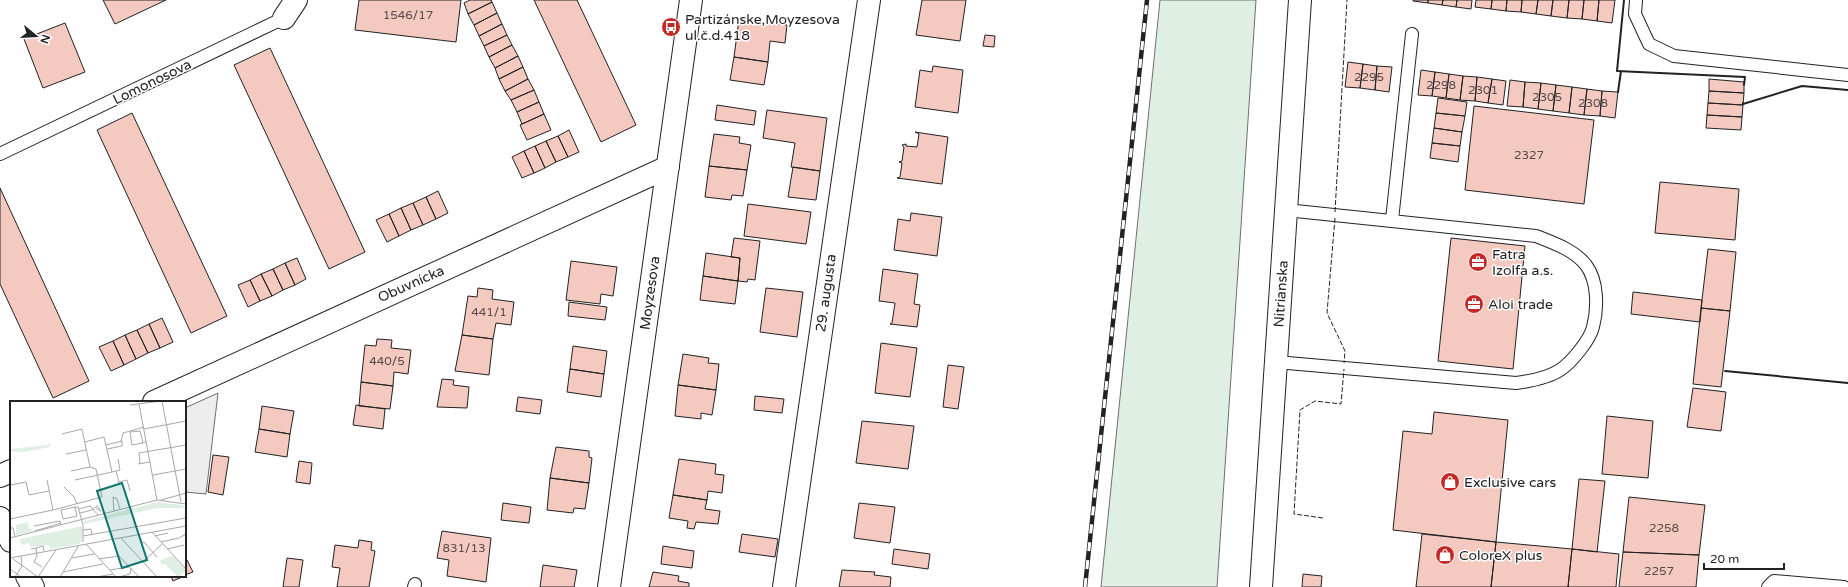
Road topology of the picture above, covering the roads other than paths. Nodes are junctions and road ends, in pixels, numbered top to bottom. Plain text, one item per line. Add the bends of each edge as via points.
1 (296, 0) edge
2 (691, 0) edge
3 (869, 0) edge
4 (1300, 0) edge
5 (1636, 0) edge
6 (284, 18) joint
7 (1412, 34) dead end
8 (1848, 75) edge
9 (0, 154) edge
10 (668, 167) junction
11 (1286, 210) junction
12 (1392, 220) junction
13 (1276, 362) junction
14 (156, 401) edge
15 (10, 471) edge
16 (0, 476) edge
17 (0, 518) edge
18 (10, 539) edge
19 (28, 577) edge
20 (33, 587) edge
21 (609, 587) edge
22 (784, 587) edge
23 (1261, 587) edge
24 (1768, 587) edge
25 (1844, 587) edge

1 - 6 street, Lomonosova
2 - 10 street, Moyzesova
3 - 22 street, 29. augusta
4 - 11 street, Nitrianska
5 - 8 lane via 1635,14 1649,44 1674,56
6 - 9 lane, Lomonosova
7 - 12 lane
10 - 14 street, Obuvnícka
10 - 21 street, Moyzesova
11 - 12 lane
11 - 13 street, Nitrianska
12 - 13 lane via 1536,236 1563,247 1586,265 1597,290 1593,328 1580,351 1560,370 1534,381 1516,383
13 - 23 street, Nitrianska
15 - 16 street
17 - 18 street
19 - 20 street
24 - 25 lane via 1774,581

